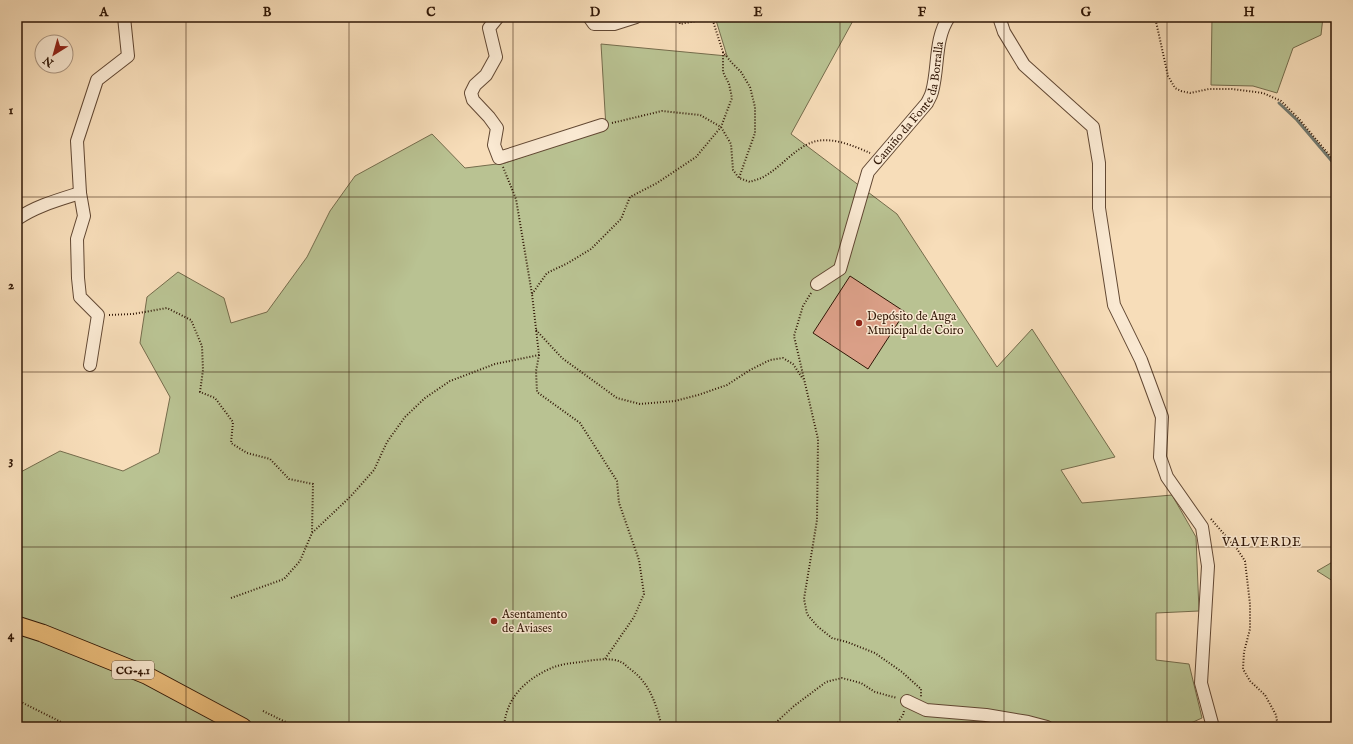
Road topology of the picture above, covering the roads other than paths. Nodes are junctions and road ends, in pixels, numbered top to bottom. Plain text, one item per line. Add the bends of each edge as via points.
1 (124, 17) edge
2 (498, 17) edge
3 (589, 17) edge
4 (636, 17) edge
5 (949, 17) edge
6 (999, 17) edge
7 (602, 126) road end
8 (80, 193) junction
9 (17, 219) edge
10 (818, 284) road end
11 (90, 365) dead end
12 (17, 625) edge
13 (907, 701) road end
14 (243, 727) edge
15 (1047, 727) edge
16 (1213, 727) edge

1 - 8 street via 128,56 97,80 77,141
2 - 7 street via 489,28 496,57 486,75 475,85 471,93 473,100 497,128 494,145 499,158
3 - 4 street via 594,24 614,24
5 - 10 street, Camiño da Fonte da Borralla via 940,39 932,92 927,103 868,172 840,269
6 - 16 street via 1004,32 1024,65 1093,128 1099,162 1099,208 1114,305 1141,360 1162,417 1160,457 1167,477 1202,527 1208,566 1201,683
8 - 9 street via 29,211
8 - 11 street via 84,216 77,239 80,297 98,315
12 - 14 highway, CG-4.1 via 42,632 146,675
13 - 15 street via 926,710 986,715

